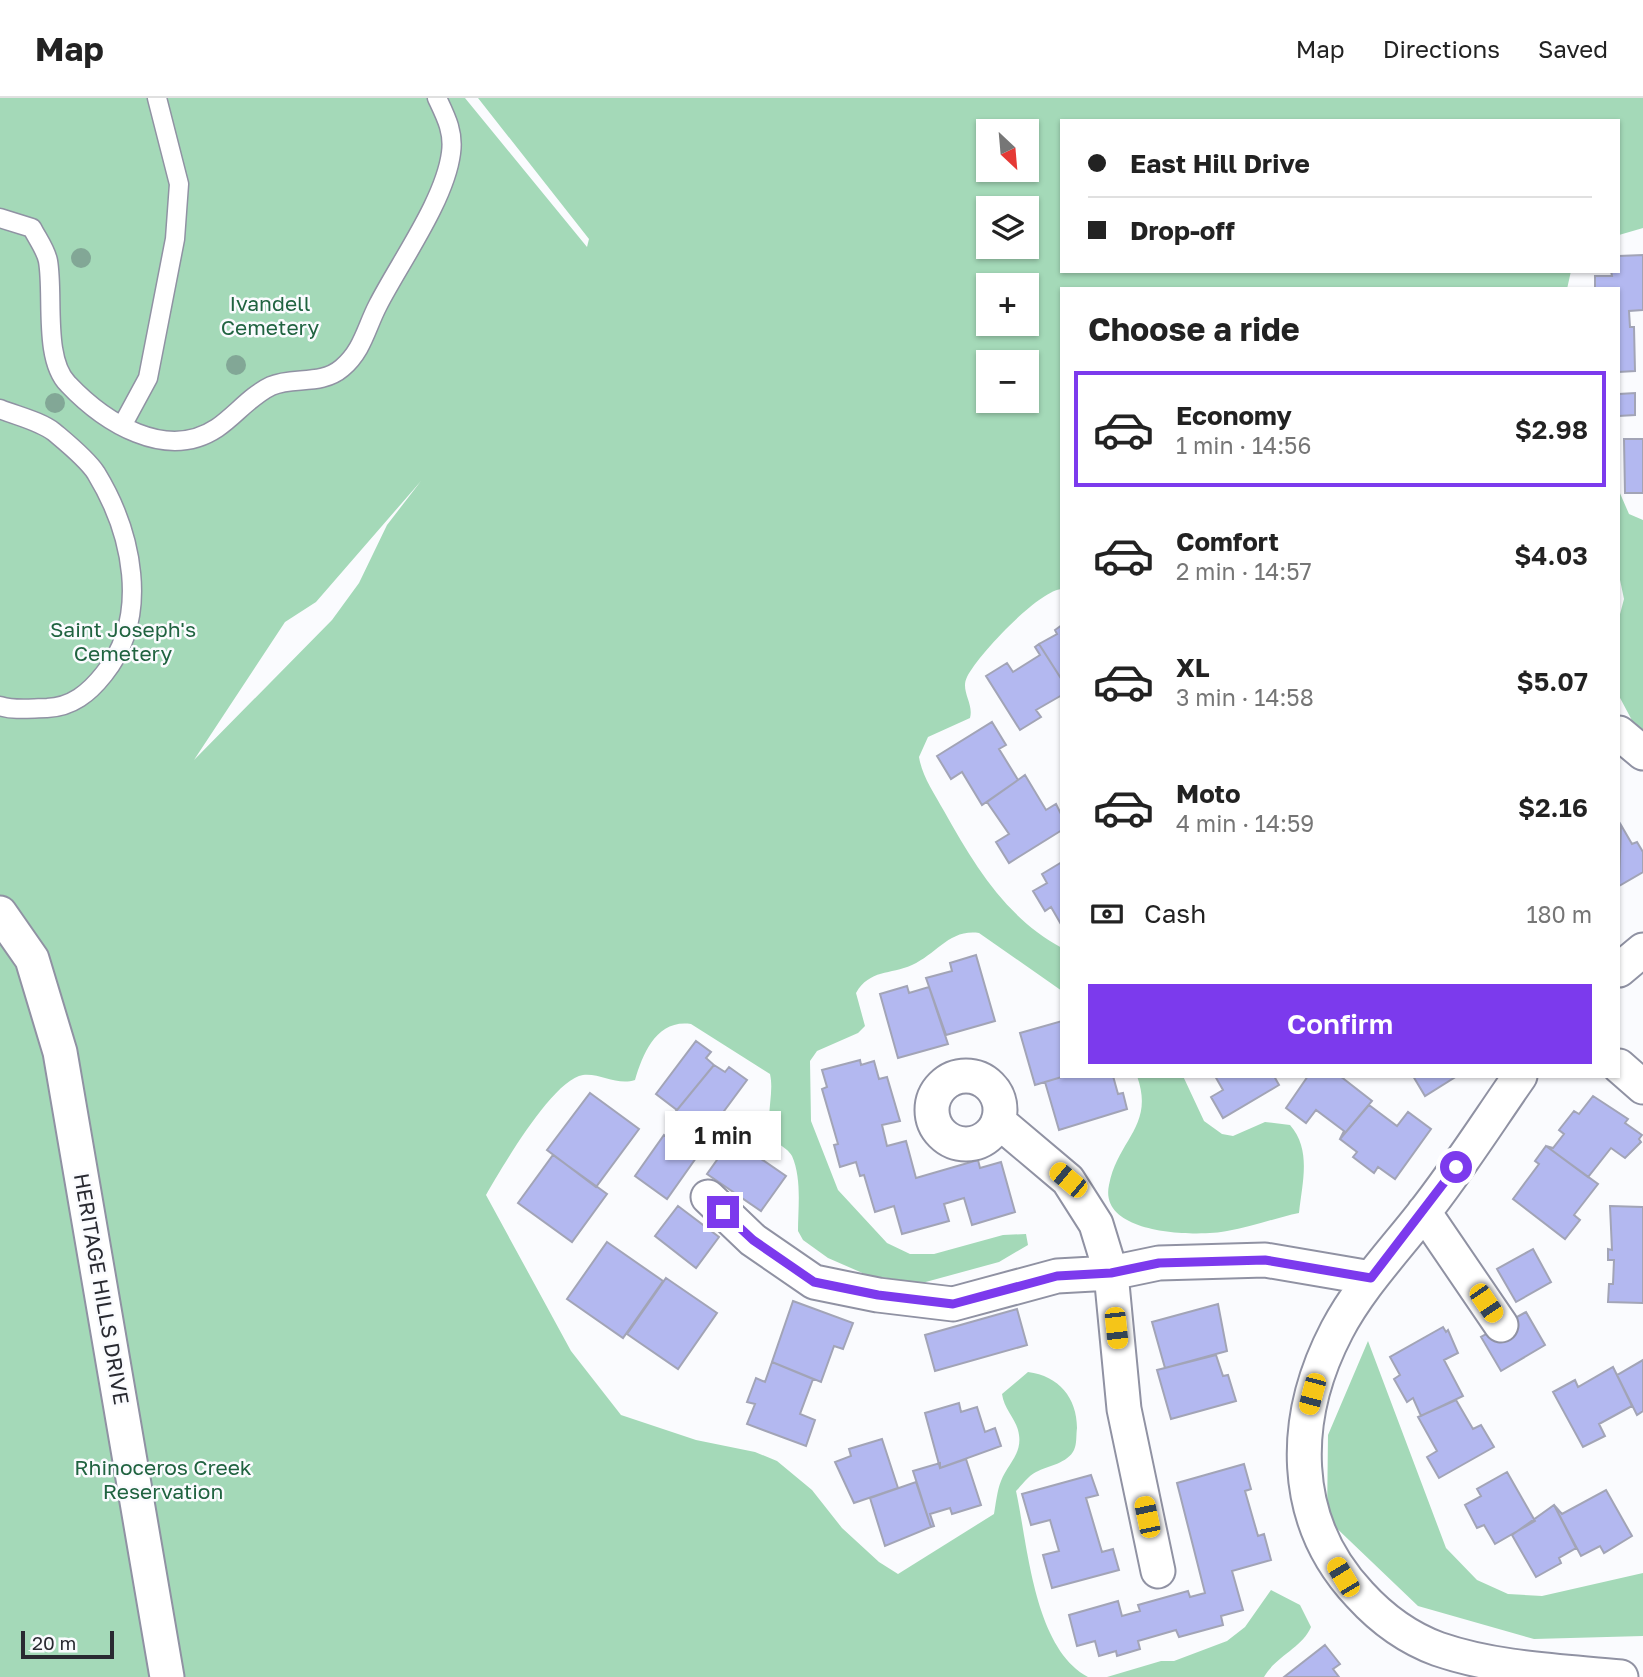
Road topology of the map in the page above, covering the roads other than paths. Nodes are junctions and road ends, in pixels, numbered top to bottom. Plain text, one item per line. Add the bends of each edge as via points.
1 (157, 98) edge
2 (437, 98) edge
3 (0, 218) edge
4 (0, 409) edge
5 (122, 426) junction
6 (0, 706) edge
7 (1620, 734) edge
8 (1643, 753) edge
9 (0, 913) edge
10 (1643, 950) edge
11 (1620, 969) edge
12 (1620, 1067) edge
13 (1519, 1078) edge
14 (1643, 1087) edge
15 (998, 1121) dead end
16 (708, 1197) dead end
17 (1424, 1212) junction
18 (1111, 1273) junction
19 (1371, 1278) junction
20 (1502, 1325) dead end
21 (1158, 1571) dead end
22 (1506, 1671) edge
23 (167, 1677) edge
24 (1621, 1677) edge

1 - 5 lane via 179,184 176,239 148,377
2 - 5 lane via 451,127 451,153 442,184 376,308 364,342 340,370 311,382 274,385 217,428 191,440 155,439
3 - 5 lane via 32,228 48,259 51,343 65,382 109,421
4 - 6 lane via 52,430 95,471 120,523 132,570 131,621 114,662 94,687 65,707
7 - 8 street
9 - 23 street, HERITAGE HILLS DRIVE via 32,960 60,1052
10 - 11 street
12 - 14 street
13 - 17 street
15 - 18 street via 1068,1180 1096,1224
16 - 18 street via 753,1240 814,1282 878,1295 953,1304 1057,1276
17 - 19 street
17 - 20 street
18 - 19 street via 1159,1263 1265,1260
18 - 21 street via 1124,1409
19 - 22 street via 1318,1371 1306,1416 1303,1470 1307,1501 1321,1541 1343,1577 1370,1606 1403,1632 1436,1648
22 - 24 street

